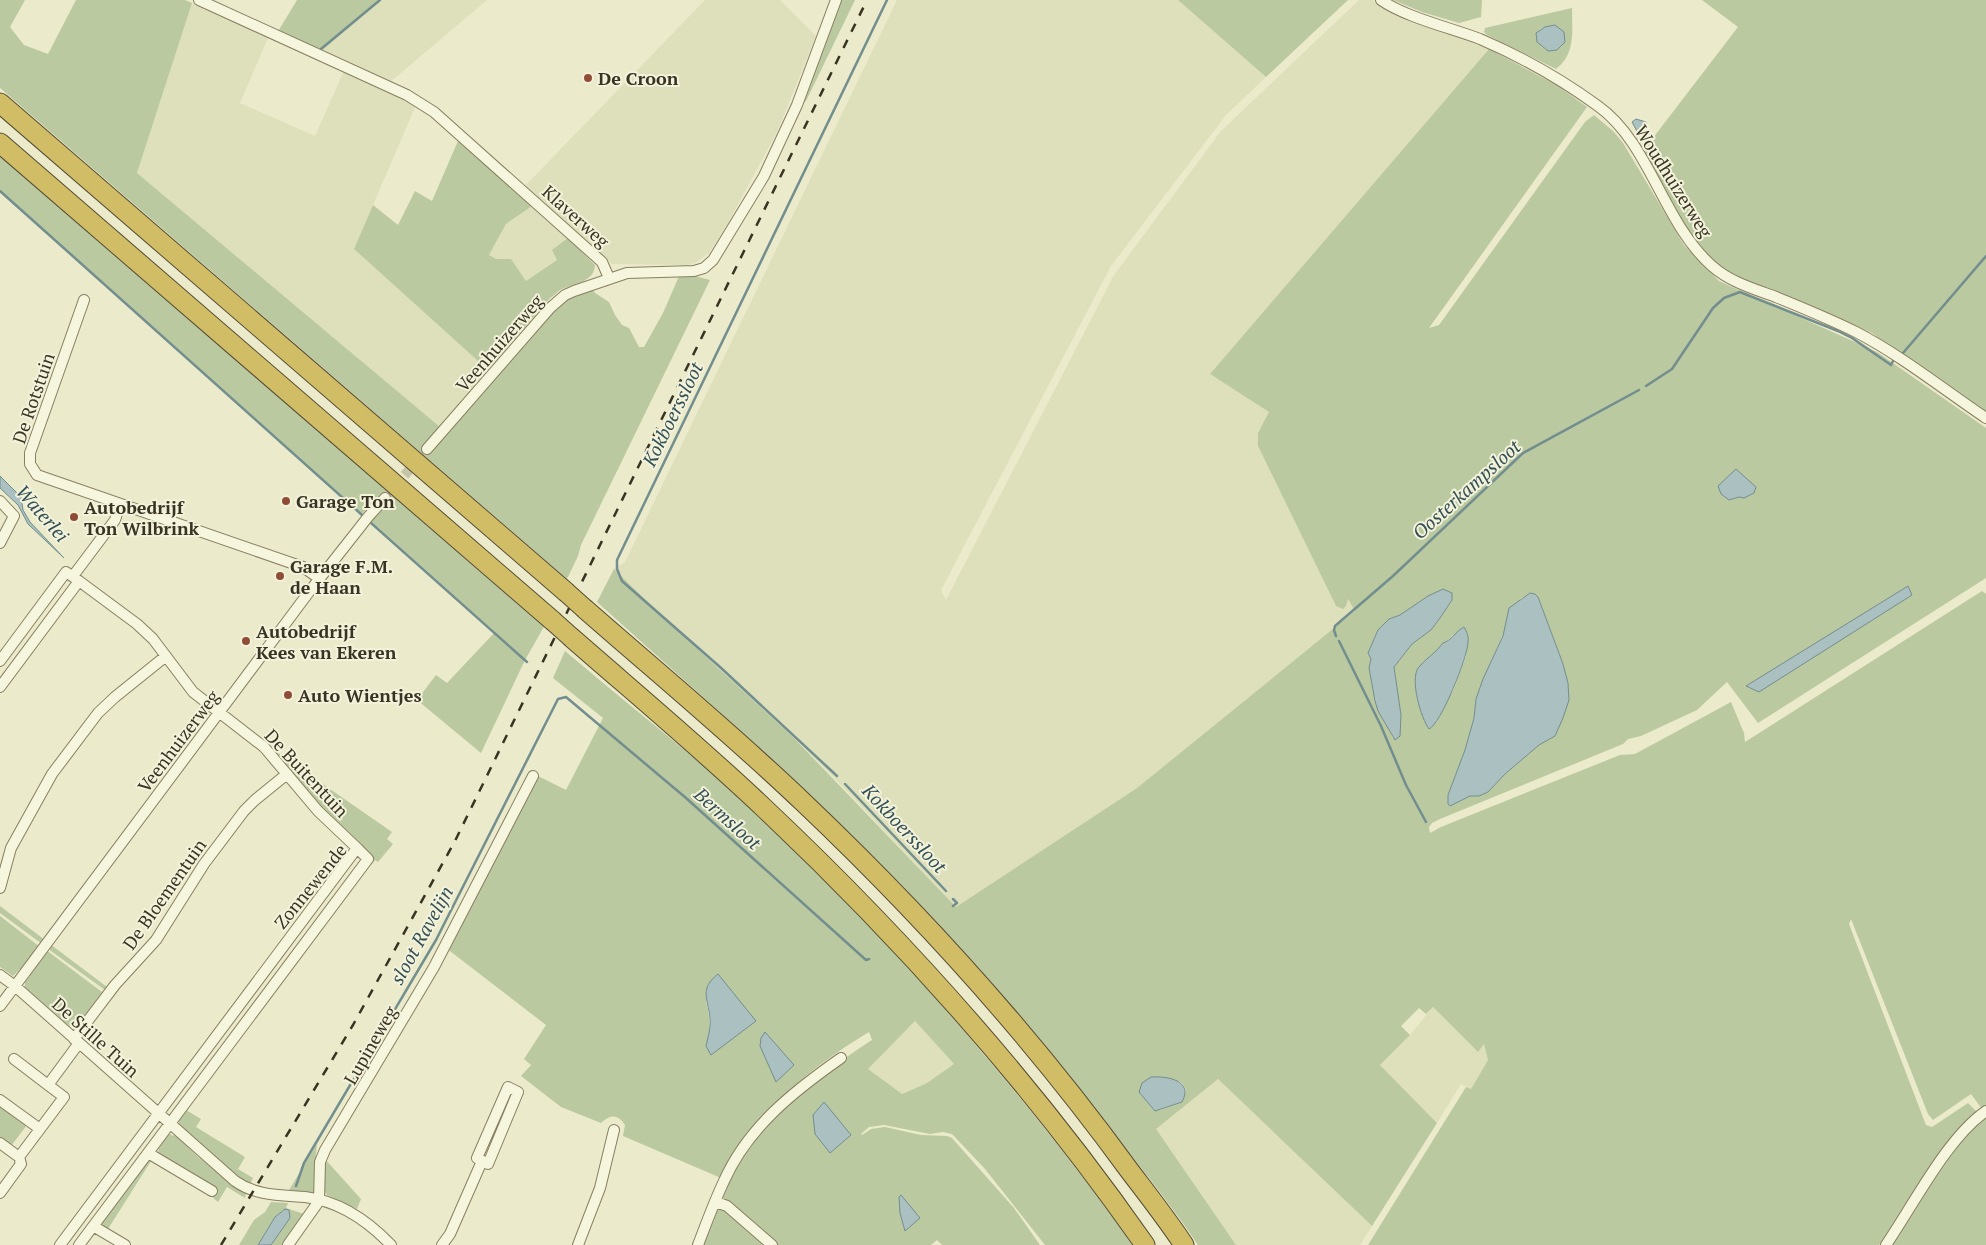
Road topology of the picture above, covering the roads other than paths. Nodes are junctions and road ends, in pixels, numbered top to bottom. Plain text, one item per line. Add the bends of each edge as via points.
1 (199, 0) edge
2 (836, 0) edge
3 (1381, 0) edge
4 (0, 102) edge
5 (0, 143) edge
6 (609, 278) junction
7 (84, 300) dead end
8 (1986, 418) edge
9 (427, 449) tunnel mouth
10 (384, 498) tunnel mouth
11 (0, 501) edge
12 (120, 504) junction
13 (0, 544) edge
14 (320, 578) junction
15 (76, 579) junction
16 (166, 656) junction
17 (0, 661) edge
18 (0, 687) edge
19 (219, 713) junction
20 (287, 774) junction
21 (533, 776) dead end
22 (357, 848) junction
23 (0, 888) edge
24 (0, 975) edge
25 (15, 986) junction
26 (0, 1006) edge
27 (76, 1041) junction
28 (841, 1058) dead end
29 (14, 1060) dead end
30 (48, 1085) junction
31 (0, 1100) edge
32 (1986, 1111) edge
33 (158, 1114) junction
34 (169, 1124) junction
35 (40, 1129) junction
36 (614, 1130) dead end
37 (0, 1143) edge
38 (148, 1152) junction
39 (19, 1157) junction
40 (482, 1161) junction
41 (212, 1191) dead end
42 (0, 1192) edge
43 (320, 1201) junction
44 (716, 1202) junction
45 (93, 1226) junction
46 (60, 1245) edge
47 (79, 1245) edge
48 (125, 1245) edge
49 (288, 1245) edge
50 (390, 1245) edge
51 (442, 1245) edge
52 (578, 1245) edge
53 (698, 1245) edge
54 (772, 1245) edge
55 (1145, 1245) edge
56 (1184, 1245) edge
57 (1886, 1245) edge

1 - 6 street, Klaverweg via 425,106 602,262
2 - 6 street via 797,105 764,176 714,260 694,271 640,272
3 - 8 street, Woudhuizerweg via 1514,54 1560,79 1601,108 1621,128 1681,227 1699,253 1718,271 1736,282 1857,332
4 - 56 highway, bridge via 586,609 802,801 967,970 1063,1083
5 - 55 highway, bridge via 764,807 943,990 1036,1100
6 - 9 street, Veenhuizerweg via 574,291 556,302
7 - 12 street, De Rotstuin via 30,453 30,464 37,475
10 - 14 street, Veenhuizerweg
11 - 13 street via 14,516
12 - 14 street, De Rotstuin via 303,567
12 - 15 street via 115,520
14 - 19 street, Veenhuizerweg
15 - 16 street, De Buitentuin via 137,624
15 - 17 street via 66,572
15 - 18 street
16 - 19 street, De Buitentuin via 189,688
16 - 23 street via 98,713 52,774 11,848
19 - 20 street, De Buitentuin via 264,747
19 - 25 street, Veenhuizerweg
20 - 22 street, De Buitentuin via 318,811
20 - 27 street, De Bloementuin via 244,811 204,864 156,940 115,984
21 - 43 street, Lupineweg via 434,967 325,1150 320,1162
22 - 33 street, Zonnewende
22 - 34 street, Zonnewende via 368,859
24 - 25 street, De Stille Tuin
25 - 26 street, Veenhuizerweg
25 - 27 street, De Stille Tuin
27 - 30 street, De Bloementuin
27 - 33 street, De Stille Tuin
28 - 44 street via 793,1093 763,1122 724,1180
29 - 30 street
30 - 35 street via 64,1097
31 - 35 street
32 - 57 street via 1956,1140
33 - 34 street, De Stille Tuin
33 - 46 street, Zonnewende
34 - 38 street, Zonnewende
34 - 43 street via 244,1188
35 - 39 street
36 - 52 street via 600,1188
37 - 39 street
38 - 41 street
38 - 45 street, Zonnewende
39 - 42 street via 22,1164
40 - 40 street via 488,1164 518,1092 508,1087 477,1158
40 - 51 street
43 - 49 street
43 - 50 street via 363,1219
44 - 53 street
44 - 54 street via 727,1206
45 - 47 street, Zonnewende
45 - 48 street

